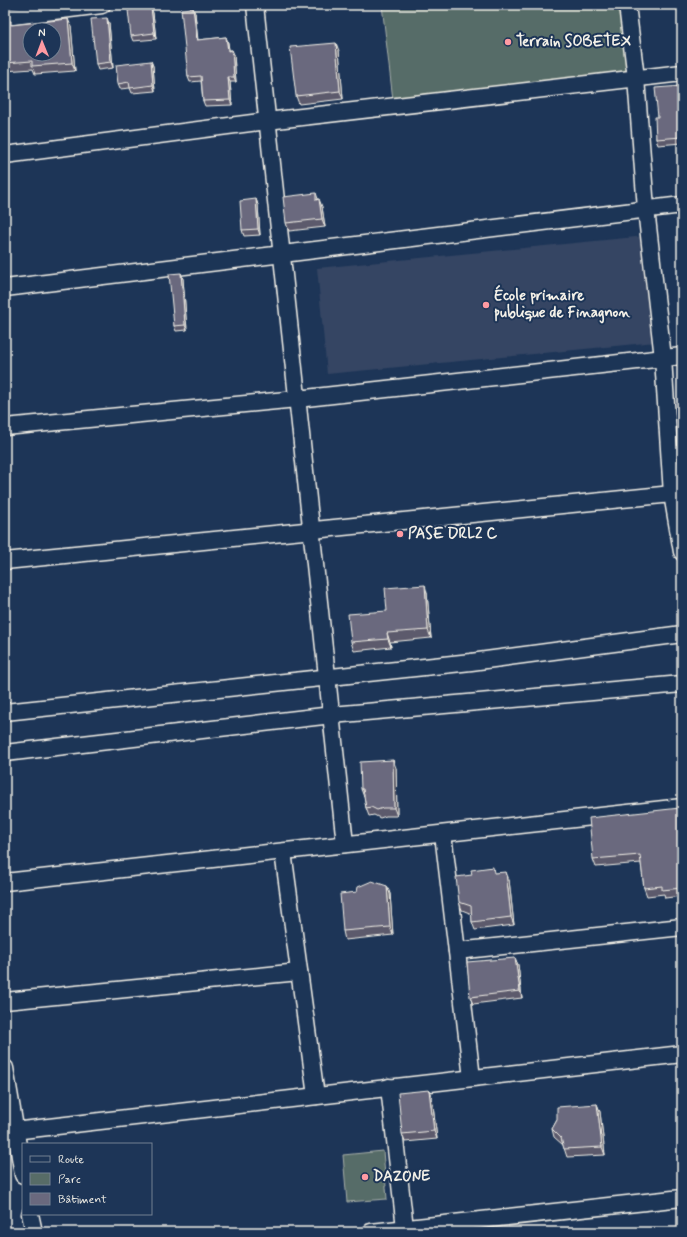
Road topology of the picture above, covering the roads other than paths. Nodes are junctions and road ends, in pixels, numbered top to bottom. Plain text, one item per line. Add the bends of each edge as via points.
1 (102, 5) edge
2 (255, 5) edge
3 (627, 5) edge
4 (5, 16) edge
5 (682, 73) edge
6 (636, 78) junction
7 (267, 121) junction
8 (5, 155) edge
9 (682, 205) edge
10 (646, 209) junction
11 (282, 254) junction
12 (5, 288) edge
13 (682, 356) edge
14 (663, 358) junction
15 (297, 399) junction
16 (5, 427) edge
17 (677, 494) edge
18 (311, 530) junction
19 (682, 552) edge
20 (5, 561) edge
21 (682, 634) edge
22 (328, 678) junction
23 (682, 684) edge
24 (5, 712) edge
25 (332, 715) junction
26 (5, 752) edge
27 (682, 807) edge
28 (443, 834) junction
29 (345, 844) junction
30 (284, 852) junction
31 (5, 882) edge
32 (682, 927) edge
33 (457, 951) junction
34 (299, 972) junction
35 (5, 1001) edge
36 (682, 1054) edge
37 (5, 1068) edge
38 (472, 1078) junction
39 (389, 1087) junction
40 (316, 1096) junction
41 (10, 1131) edge
42 (22, 1172) edge
43 (682, 1198) edge
44 (30, 1215) edge
45 (405, 1228) junction
46 (34, 1232) edge
47 (371, 1232) edge

1 - 4 street
2 - 7 street
3 - 6 street
5 - 6 street
6 - 7 street
6 - 10 street
7 - 8 street
7 - 11 street
9 - 10 street
10 - 11 street
10 - 14 street
11 - 12 street
11 - 15 street
13 - 14 street
14 - 15 street
14 - 17 street
15 - 16 street
15 - 18 street
17 - 18 street
17 - 19 street
18 - 20 street
18 - 22 street
21 - 22 street
22 - 24 street
22 - 25 street
23 - 25 street
25 - 26 street
25 - 29 street
27 - 28 street
28 - 29 street
28 - 33 street
29 - 30 street
30 - 31 street
30 - 34 street
32 - 33 street
33 - 38 street
34 - 35 street
34 - 40 street
36 - 38 street
37 - 41 street
38 - 39 street
39 - 40 street
39 - 45 street
40 - 41 street
41 - 42 street
43 - 45 street
44 - 46 street
45 - 47 street

